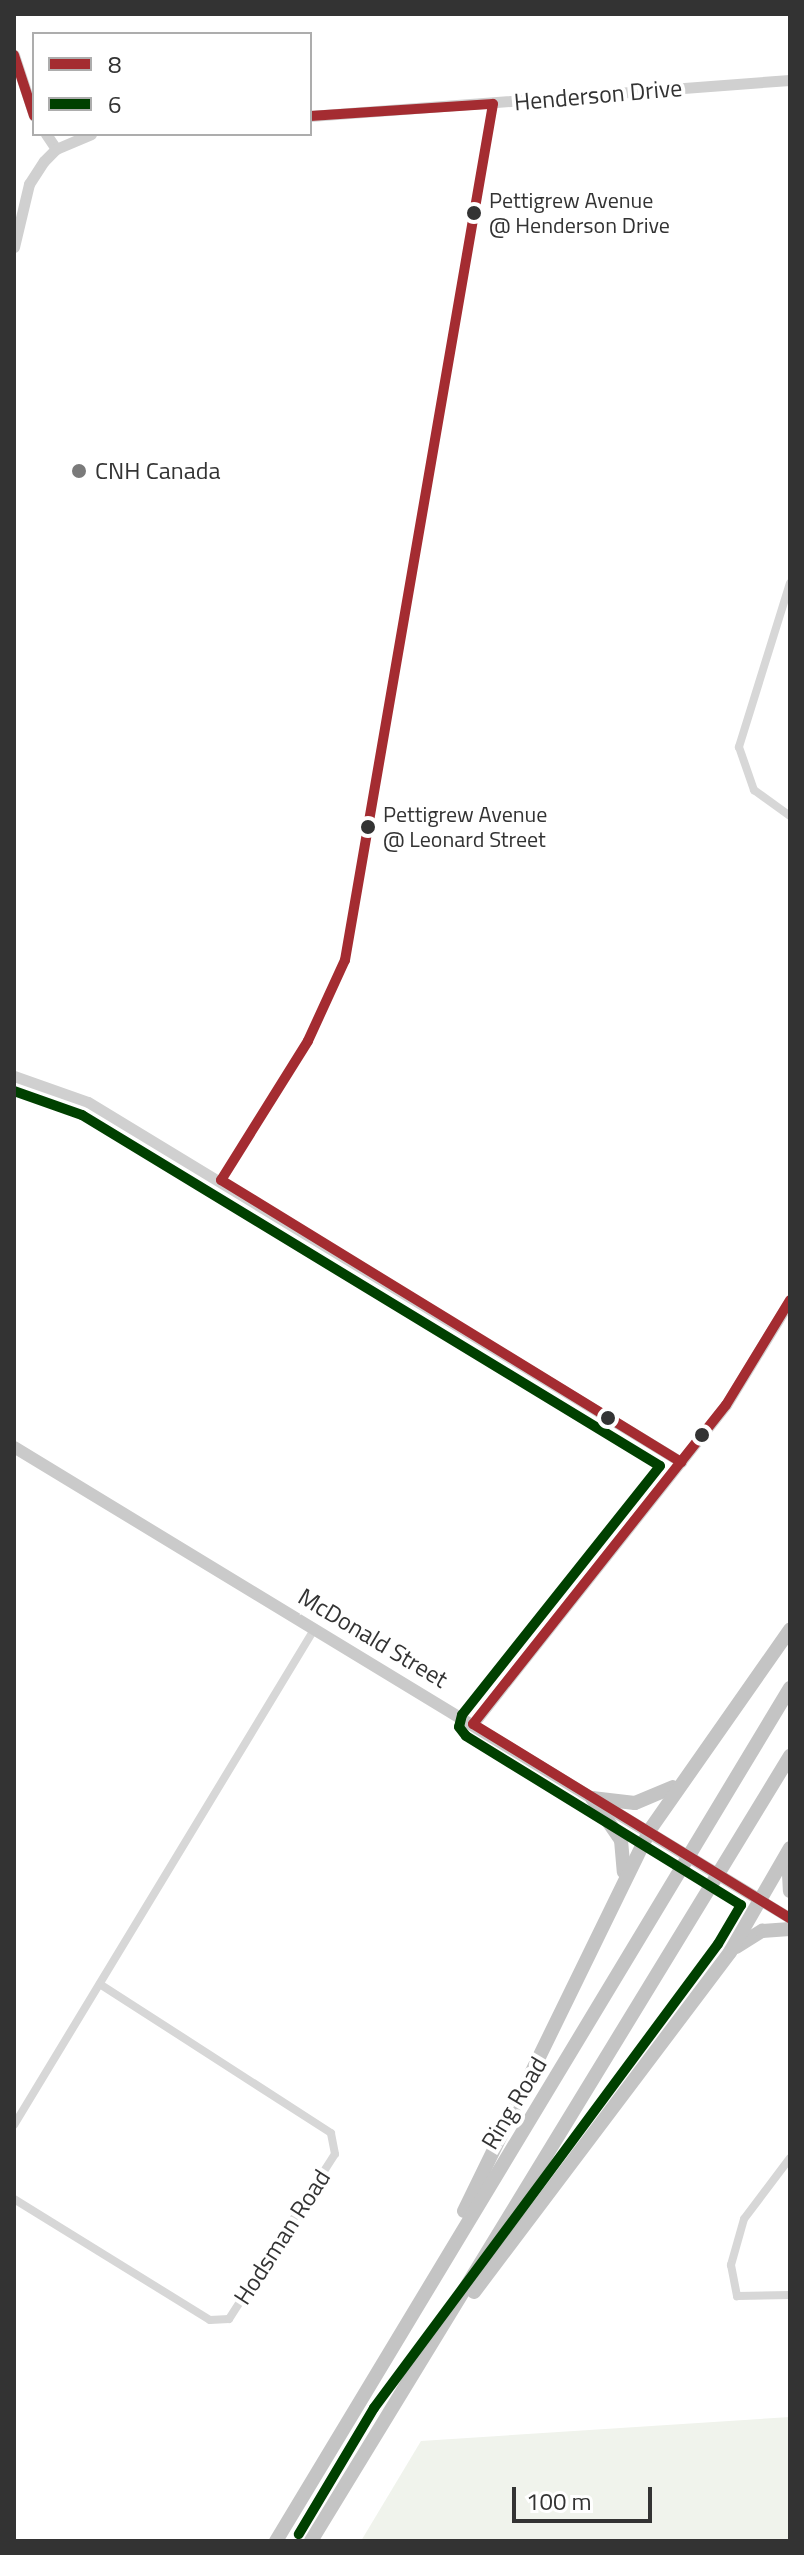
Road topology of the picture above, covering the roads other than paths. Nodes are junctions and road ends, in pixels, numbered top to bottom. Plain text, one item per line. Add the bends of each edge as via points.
1 (14, 55) edge
2 (790, 80) edge
3 (493, 104) junction
4 (32, 110) edge
5 (312, 116) edge
6 (47, 136) edge
7 (86, 136) edge
8 (56, 149) junction
9 (14, 247) edge
10 (790, 583) edge
11 (790, 816) edge
12 (14, 1076) edge
13 (221, 1180) junction
14 (790, 1300) edge
15 (14, 1447) edge
16 (681, 1462) junction
17 (315, 1628) junction
18 (790, 1630) edge
19 (790, 1688) edge
20 (473, 1724) junction
21 (790, 1756) edge
22 (680, 1782) junction
23 (592, 1798) junction
24 (649, 1831) junction
25 (789, 1849) edge
26 (623, 1881) junction
27 (790, 1891) edge
28 (760, 1900) junction
29 (790, 1918) edge
30 (790, 1929) edge
31 (730, 1952) junction
32 (100, 1984) junction
33 (14, 2125) edge
34 (790, 2158) edge
35 (14, 2199) edge
36 (790, 2295) edge
37 (419, 2300) junction
38 (385, 2416) junction
39 (276, 2541) edge
40 (311, 2541) edge

1 - 4 street
2 - 3 street, Henderson Drive
3 - 5 street, Henderson Drive
3 - 13 street via 348,951 340,980 308,1041
6 - 8 street
7 - 8 street
8 - 9 street via 29,184
10 - 11 street via 739,747 754,790
12 - 13 street via 88,1102
13 - 16 street
14 - 16 street via 726,1405
15 - 17 main road, McDonald Street
16 - 20 street
17 - 20 main road, McDonald Street
17 - 32 street
18 - 22 highway
19 - 37 highway, Ring Road
20 - 23 main road, McDonald Street
21 - 38 highway
22 - 23 highway via 649,1800 621,1804
22 - 24 highway
23 - 24 main road, McDonald Street
23 - 26 highway via 621,1840
24 - 26 highway
24 - 28 main road, McDonald Street
25 - 27 highway
25 - 28 highway
26 - 37 highway
28 - 29 street, McDonald Street
28 - 31 highway
30 - 31 highway via 762,1931
31 - 38 highway
32 - 33 street
32 - 35 street, Hodsman Road via 331,2133 335,2154 229,2319 210,2320
34 - 36 street via 744,2219 731,2265 737,2296
37 - 39 highway, Ring Road
38 - 40 highway

